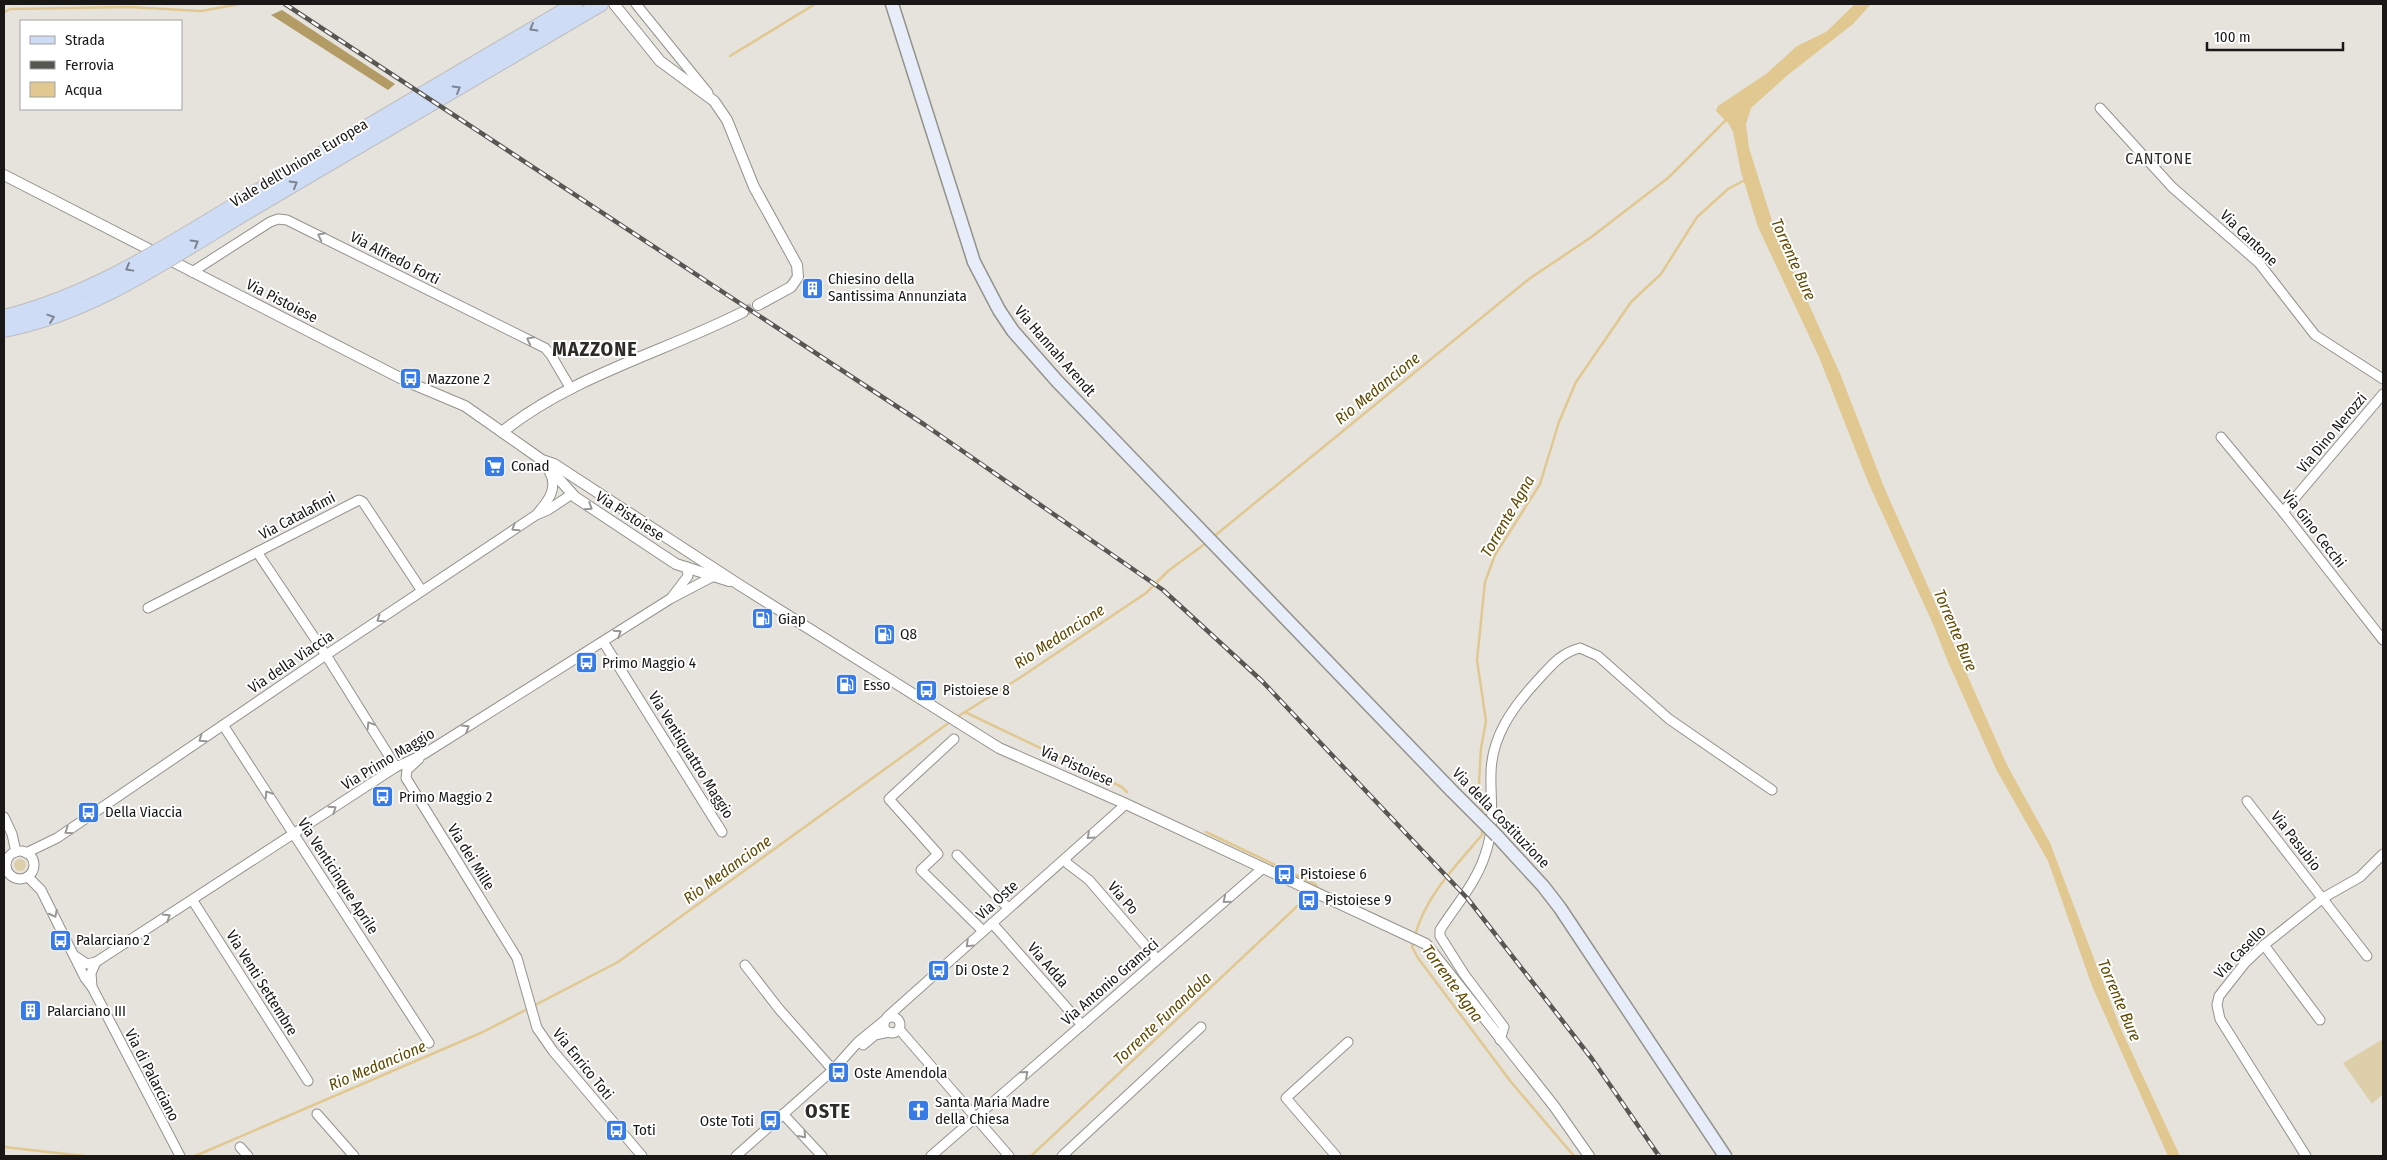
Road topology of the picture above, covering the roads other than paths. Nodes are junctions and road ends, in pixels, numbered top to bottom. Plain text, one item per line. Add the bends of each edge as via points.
1 (575, 4) edge
2 (601, 4) edge
3 (614, 4) edge
4 (636, 4) edge
5 (892, 4) edge
6 (714, 100) junction
7 (2100, 108) dead end
8 (4, 175) edge
9 (249, 203) junction
10 (192, 272) junction
11 (758, 305) tunnel mouth
12 (744, 312) tunnel mouth
13 (4, 317) edge
14 (4, 330) edge
15 (2383, 379) edge
16 (571, 390) junction
17 (2383, 394) edge
18 (502, 432) junction
19 (2221, 437) dead end
20 (542, 460) junction
21 (590, 490) junction
22 (572, 494) junction
23 (2283, 512) junction
24 (536, 515) junction
25 (1213, 543) joint
26 (688, 551) junction
27 (257, 552) junction
28 (687, 567) junction
29 (712, 577) junction
30 (738, 584) junction
31 (422, 591) junction
32 (670, 599) junction
33 (148, 608) dead end
34 (2383, 640) edge
35 (604, 643) junction
36 (326, 655) junction
37 (223, 724) junction
38 (954, 739) dead end
39 (424, 754) junction
40 (396, 767) junction
41 (1772, 790) dead end
42 (2247, 801) dead end
43 (1126, 804) junction
44 (4, 817) edge
45 (722, 832) dead end
46 (295, 834) junction
47 (16, 852) junction
48 (26, 853) junction
49 (2383, 854) edge
50 (957, 855) dead end
51 (1065, 859) junction
52 (1263, 868) junction
53 (6, 876) edge
54 (28, 877) junction
55 (2323, 898) junction
56 (193, 901) junction
57 (1008, 908) junction
58 (992, 922) junction
59 (983, 931) junction
60 (2264, 945) junction
61 (75, 956) junction
62 (2367, 956) dead end
63 (1157, 959) junction
64 (96, 962) junction
65 (745, 965) dead end
66 (524, 979) joint
67 (92, 987) junction
68 (886, 1019) junction
69 (2320, 1020) dead end
70 (1082, 1025) junction
71 (1200, 1027) dead end
72 (899, 1029) junction
73 (889, 1032) junction
74 (1500, 1040) junction
75 (1348, 1042) dead end
76 (429, 1043) dead end
77 (850, 1052) junction
78 (833, 1070) junction
79 (308, 1081) dead end
80 (317, 1114) dead end
81 (783, 1114) junction
82 (975, 1117) junction
83 (240, 1147) dead end
84 (177, 1153) edge
85 (637, 1154) edge
86 (248, 1156) edge
87 (354, 1156) edge
88 (736, 1156) edge
89 (822, 1156) edge
90 (931, 1156) edge
91 (1009, 1156) edge
92 (1062, 1156) edge
93 (1336, 1156) edge
94 (1589, 1156) edge
95 (1725, 1156) edge
96 (2306, 1156) edge

1 -> 9 main road, Viale dell'Unione Europea
9 -> 2 main road, Viale dell'Unione Europea
3 - 6 street via 660,61
4 - 6 street
5 - 25 main road, Via Hannah Arendt via 974,262 999,310 1056,381
6 - 11 street via 727,120 754,188 797,265 798,277 791,287
7 - 15 street, Via Cantone via 2172,187 2259,264 2314,335
8 - 10 street, Via Pistoiese
9 -> 13 main road, Viale dell'Unione Europea, bridge via 99,284 58,301
14 -> 9 main road, Viale dell'Unione Europea, bridge via 40,322 119,289
16 -> 10 street, Via Alfredo Forti via 545,348 288,220 270,222
10 - 18 street, Via Pistoiese via 408,382 465,406
12 - 16 street
16 - 18 street
17 - 23 street, Via Dino Nerozzi
18 - 20 street, Via Pistoiese
19 - 23 street, Via Gino Cecchi
20 - 21 street, Via Pistoiese via 554,464
20 - 22 street, Via Pistoiese
20 - 24 street via 552,476 554,488
21 - 22 street via 579,488
21 - 26 street, Via Pistoiese
22 - 24 street, Via della Viaccia
22 -> 28 street, Via Pistoiese via 676,564
23 - 34 street, Via Gino Cecchi
24 -> 31 street, Via della Viaccia
25 - 95 main road, Via della Costituzione, bridge via 1543,886
26 - 28 street via 690,560
26 - 30 street, Via Pistoiese
27 - 31 street, Via Catalafimi via 359,500
27 - 33 street, Via Catalafimi
27 - 36 street
28 - 29 street, Via Pistoiese
28 - 32 street, Via Primo Maggio via 688,576
29 - 30 street, Via Pistoiese
29 - 32 street, Via Primo Maggio
30 - 43 street, Via Pistoiese via 999,748
31 -> 36 street, Via della Viaccia
35 -> 32 street, Via Primo Maggio
39 -> 35 street, Via Primo Maggio
35 - 45 street, Via Ventiquattro Maggio
36 - 37 street, Via della Viaccia
40 -> 36 street
46 -> 37 street, Via Venticinque Aprile
37 -> 48 street, Via della Viaccia via 57,838
38 - 59 street via 889,799 938,854 921,870
39 - 40 street, Via Primo Maggio
39 - 66 street, Via dei Mille via 407,770 406,778 517,958
46 -> 40 street, Via Primo Maggio
41 - 74 street via 1669,719 1598,656 1580,648 1560,655 1507,717 1491,770 1494,816 1485,856 1471,886 1440,930 1440,936 1464,974 1504,1027
42 - 55 street, Via Pasubio
43 -> 51 street, Via Oste
43 - 52 street, Via Pistoiese
44 - 47 street
46 - 56 street, Via Primo Maggio
46 - 76 street, Via Venticinque Aprile
47 - 48 street
47 - 53 street via 6,861
48 - 54 street via 34,864
49 - 55 street, Via Casello via 2360,877
50 - 57 street
51 - 57 street, Via Oste
51 - 63 street, Via Po via 1089,880
52 -> 63 street, Via Antonio Gramsci
52 - 74 street, Via Pistoiese via 1422,942 1436,954
53 - 54 street
54 -> 61 street, Via di Palarciano via 41,890
55 - 60 street, Via Casello
55 - 62 street, Via Pasubio
64 -> 56 street, Via Primo Maggio
56 - 79 street, Via Venti Settembre
57 - 58 street, Via Oste
58 - 59 street, Via Oste
58 - 70 street, Via Adda
59 -> 68 street, Via Oste
60 - 69 street
60 - 96 street, Via Casello via 2225,986 2217,1005 2220,1020
61 - 64 street via 87,964
61 - 67 street, Via di Palarciano
63 - 70 street, Via Antonio Gramsci
64 - 67 street via 91,972
65 - 78 street
66 - 85 street, Via Enrico Toti via 533,1017 546,1041
67 - 84 street, Via di Palarciano
68 - 72 street via 893,1016 898,1019
68 - 73 street via 884,1027
68 - 77 street, Via Oste
82 -> 70 street, Via Antonio Gramsci
71 - 92 street
72 - 73 street
72 - 82 street
73 - 77 street, Via Oste via 875,1035
74 - 94 street, Via Pistoiese via 1554,1106
75 - 93 street via 1286,1098
77 - 78 street, Via Oste
78 - 81 street, Via Oste
80 - 87 street
81 - 88 street, Via Oste
81 -> 89 street
82 - 90 street, Via Antonio Gramsci
82 - 91 street
83 - 86 street

